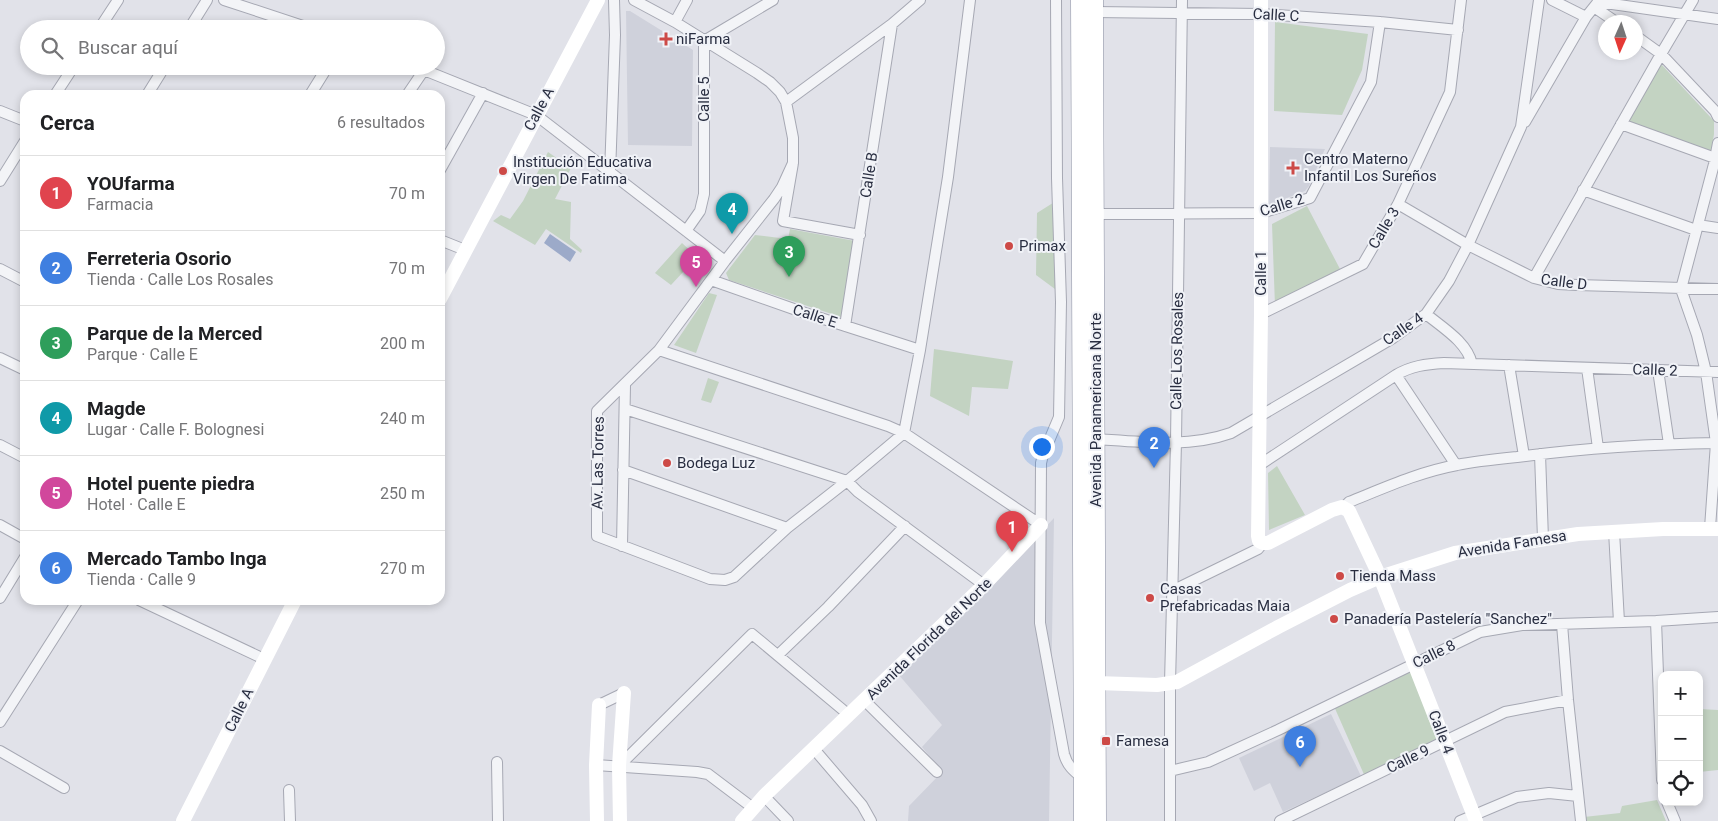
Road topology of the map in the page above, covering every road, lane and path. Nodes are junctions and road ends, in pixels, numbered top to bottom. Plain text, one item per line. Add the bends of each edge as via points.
1 (118, 0) edge
2 (207, 0) edge
3 (224, 0) edge
4 (598, 0) edge
5 (614, 0) edge
6 (634, 0) edge
7 (687, 0) edge
8 (773, 0) edge
9 (920, 0) edge
10 (970, 0) edge
11 (1056, 0) edge
12 (1080, 0) edge
13 (1182, 0) edge
14 (1461, 0) edge
15 (1539, 0) edge
16 (1552, 0) edge
17 (1693, 0) edge
18 (244, 3) edge
19 (1094, 6) edge
20 (1261, 7) edge
21 (1594, 7) junction
22 (1181, 12) junction
23 (1684, 14) junction
24 (1606, 15) edge
25 (1586, 17) junction
26 (1718, 19) edge
27 (105, 20) edge
28 (194, 20) edge
29 (288, 20) edge
30 (675, 22) junction
31 (1380, 22) junction
32 (892, 24) junction
33 (1458, 30) junction
34 (704, 41) junction
35 (1643, 41) edge
36 (1661, 54) junction
37 (68, 75) edge
38 (159, 75) edge
39 (322, 75) edge
40 (416, 75) edge
41 (437, 75) edge
42 (58, 90) edge
43 (150, 90) edge
44 (313, 90) edge
45 (409, 90) edge
46 (484, 93) junction
47 (786, 102) junction
48 (0, 112) edge
49 (536, 115) junction
50 (1718, 115) edge
51 (20, 119) edge
52 (1621, 124) junction
53 (1521, 128) junction
54 (1718, 144) edge
55 (20, 149) edge
56 (1715, 158) junction
57 (445, 161) edge
58 (793, 163) junction
59 (610, 173) junction
60 (0, 180) edge
61 (1713, 185) edge
62 (1583, 190) junction
63 (1398, 204) junction
64 (1094, 214) junction
65 (1179, 214) junction
66 (1261, 214) junction
67 (1697, 227) junction
68 (1718, 228) edge
69 (686, 231) junction
70 (860, 235) junction
71 (445, 242) edge
72 (1468, 245) junction
73 (465, 250) junction
74 (725, 262) junction
75 (0, 269) edge
76 (1534, 278) junction
77 (20, 279) edge
78 (711, 280) junction
79 (445, 289) edge
80 (1681, 289) junction
81 (1718, 289) edge
82 (1261, 314) junction
83 (1426, 314) junction
84 (844, 326) junction
85 (659, 350) junction
86 (920, 350) junction
87 (0, 358) edge
88 (1472, 364) junction
89 (1510, 365) junction
90 (20, 368) edge
91 (1587, 368) junction
92 (1658, 370) junction
93 (1706, 372) junction
94 (1718, 372) edge
95 (1396, 375) junction
96 (625, 385) junction
97 (624, 408) junction
98 (1260, 416) junction
99 (904, 433) junction
100 (1096, 439) junction
101 (1176, 442) junction
102 (1717, 443) edge
103 (1669, 444) junction
104 (0, 445) edge
105 (1598, 448) junction
106 (1540, 454) junction
107 (20, 455) edge
108 (1524, 456) junction
109 (1456, 465) junction
110 (1258, 466) junction
111 (623, 470) junction
112 (847, 481) junction
113 (1344, 507) junction
114 (0, 525) edge
115 (905, 526) junction
116 (1041, 526) junction
117 (787, 528) junction
118 (1714, 528) edge
119 (1614, 532) junction
120 (20, 537) edge
121 (1543, 539) junction
122 (1263, 544) junction
123 (622, 546) junction
124 (20, 564) edge
125 (1380, 577) junction
126 (984, 585) junction
127 (1172, 591) junction
128 (0, 598) edge
129 (75, 605) edge
130 (150, 605) edge
131 (292, 605) edge
132 (1718, 617) edge
133 (1656, 621) junction
134 (1619, 622) junction
135 (1562, 624) junction
136 (778, 656) junction
137 (264, 659) junction
138 (1414, 663) junction
139 (1096, 683) junction
140 (1170, 683) junction
141 (624, 693) joint
142 (865, 700) junction
143 (1568, 700) junction
144 (599, 705) joint
145 (849, 715) junction
146 (0, 722) edge
147 (1444, 740) junction
148 (814, 748) junction
149 (0, 751) edge
150 (1661, 761) edge
151 (497, 762) dead end
152 (596, 765) junction
153 (619, 766) junction
154 (1170, 771) junction
155 (937, 772) dead end
156 (1083, 778) junction
157 (64, 788) dead end
158 (289, 790) dead end
159 (764, 796) junction
160 (1578, 796) junction
161 (1670, 806) edge
162 (753, 808) junction
163 (1475, 818) edge
164 (183, 821) edge
165 (290, 821) edge
166 (498, 821) edge
167 (597, 821) edge
168 (620, 821) edge
169 (742, 821) edge
170 (788, 821) edge
171 (871, 821) edge
172 (1083, 821) edge
173 (1097, 821) edge
174 (1170, 821) edge
175 (1280, 821) edge
176 (1460, 821) edge
177 (1581, 821) edge
178 (1676, 821) edge

1 - 27 street
2 - 28 street
3 - 18 street
4 - 49 street, Calle A
5 - 59 street
6 - 30 street
7 - 30 street
8 - 34 street
9 - 32 street
10 - 86 street via 948,177
11 - 116 street via 1061,302 1059,417 1043,455
12 - 156 highway, Avenida Panamericana Norte
13 - 22 street, Calle Los Rosales
14 - 33 street, Calle 3
15 - 53 street, Calle 4
16 - 25 street
17 - 23 street
18 - 29 street
19 - 22 street, Calle C
19 - 64 highway, Avenida Panamericana Norte
20 - 22 street, Calle C
20 - 31 street, Calle C
20 - 66 street, Calle 1
21 - 23 street via 1598,2
21 - 24 street
21 - 25 street
22 - 65 street, Calle Los Rosales
23 - 26 street
23 - 36 street
25 - 53 street
30 - 34 street
31 - 33 street, Calle C
31 - 66 street, Calle 2 via 1371,82 1310,198
32 - 47 street
32 - 70 street, Calle B
33 - 63 street, Calle 3 via 1450,92
34 - 47 street via 770,82
34 - 69 street, Calle 5 via 704,194 700,211
35 - 36 street
36 - 50 street
36 - 52 street
37 - 42 street
38 - 43 street
39 - 44 street
40 - 45 street
41 - 46 street
46 - 49 street
46 - 57 street
47 - 58 street via 793,138
48 - 51 street
49 - 59 street
49 - 73 street, Calle A
52 - 56 street
52 - 62 street
53 - 72 street, Calle 4
54 - 56 street
55 - 60 street
56 - 61 street
58 - 70 street via 783,221
58 - 74 street via 774,200
59 - 69 street
61 - 67 street
62 - 67 street
62 - 76 street
63 - 72 street, Calle D
63 - 82 street, Calle 3 via 1363,264
64 - 65 street, Calle 2
64 - 100 highway, Avenida Panamericana Norte
65 - 66 street, Calle 2
65 - 101 street, Calle Los Rosales
66 - 82 street, Calle 1
67 - 68 street
67 - 80 street
69 - 74 street
70 - 84 street, Calle B
71 - 73 street
72 - 76 street, Calle D
72 - 83 street, Calle 4
73 - 79 street, Calle A
74 - 78 street
75 - 77 street
76 - 80 street, Calle D via 1558,284
78 - 84 street, Calle E
78 - 85 street
80 - 81 street, Calle D
80 - 93 street via 1698,335
82 - 98 street, Calle 1
83 - 88 street via 1464,346
83 - 98 street, Calle 4 via 1393,338
84 - 86 street, Calle E
85 - 96 street
85 - 99 street
86 - 99 street
87 - 90 street
88 - 89 street, Calle 2
88 - 95 street, Calle 2 via 1425,364
89 - 91 street, Calle 2
89 - 108 street
91 - 92 street, Calle 2
91 - 105 street
92 - 93 street, Calle 2
92 - 103 street
93 - 94 street, Calle 2
93 - 102 street
95 - 109 street
95 - 110 street, Calle 2
96 - 97 street, Av. Las Torres
96 - 123 street, Av. Las Torres via 596,411 597,536
97 - 111 street, Av. Las Torres
97 - 112 street
98 - 101 street, Calle 4 via 1216,438
98 - 110 street, Calle 1
99 - 112 street
99 - 116 street
100 - 101 street, Calle 4
100 - 139 highway, Avenida Panamericana Norte
101 - 127 street, Calle Los Rosales
102 - 103 street
102 - 118 street
103 - 105 street
104 - 107 street
105 - 106 street
106 - 108 street
106 - 121 street
108 - 109 street
109 - 113 street via 1426,472 1349,502
110 - 122 street, Calle 1 via 1257,530
111 - 117 street
111 - 123 street, Av. Las Torres
112 - 115 street
112 - 117 street
113 - 122 street via 1327,512 1275,541
113 - 125 street, Calle 4 via 1359,529
114 - 120 street
115 - 126 street
115 - 136 street
116 - 126 street, Avenida Florida del Norte
116 - 156 street via 1040,623 1066,762
117 - 123 street via 734,577 725,580 710,579
118 - 119 street, Avenida Famesa
119 - 121 street, Avenida Famesa
119 - 134 street
121 - 125 street, Avenida Famesa via 1455,552
122 - 127 street
124 - 128 street
125 - 138 street, Calle 4
125 - 140 street, Avenida Famesa
126 - 142 street, Avenida Florida del Norte
127 - 140 street, Calle Los Rosales
129 - 146 street
130 - 137 street
131 - 137 street, Calle A
132 - 133 street, Calle 8
133 - 134 street, Calle 8
133 - 150 street
134 - 135 street, Calle 8
135 - 138 street, Calle 8 via 1522,625 1480,632
135 - 143 street
136 - 145 street
136 - 153 street via 752,634
137 - 164 street, Calle A
138 - 147 street, Calle 4
138 - 154 street, Calle 8 via 1208,762
139 - 140 street, Avenida Famesa
139 - 173 highway, Avenida Panamericana Norte
140 - 154 street, Calle Los Rosales
141 - 144 street
141 - 153 street
142 - 145 street, Avenida Florida del Norte
142 - 155 street
143 - 147 street, Calle 9 via 1505,712
143 - 160 street
144 - 152 street
145 - 148 street, Avenida Florida del Norte
147 - 163 street, Calle 4
147 - 175 street, Calle 9
148 - 159 street, Avenida Florida del Norte
148 - 171 street via 862,805
149 - 157 street
151 - 166 street
152 - 153 street
152 - 167 street
153 - 162 street via 708,774
153 - 168 street
154 - 174 street, Calle Los Rosales
156 - 172 highway, Avenida Panamericana Norte
158 - 165 street
159 - 162 street, Avenida Florida del Norte
159 - 170 street
160 - 163 street via 1549,793 1517,797
160 - 177 street
161 - 178 street
162 - 169 street, Avenida Florida del Norte
163 - 176 street

